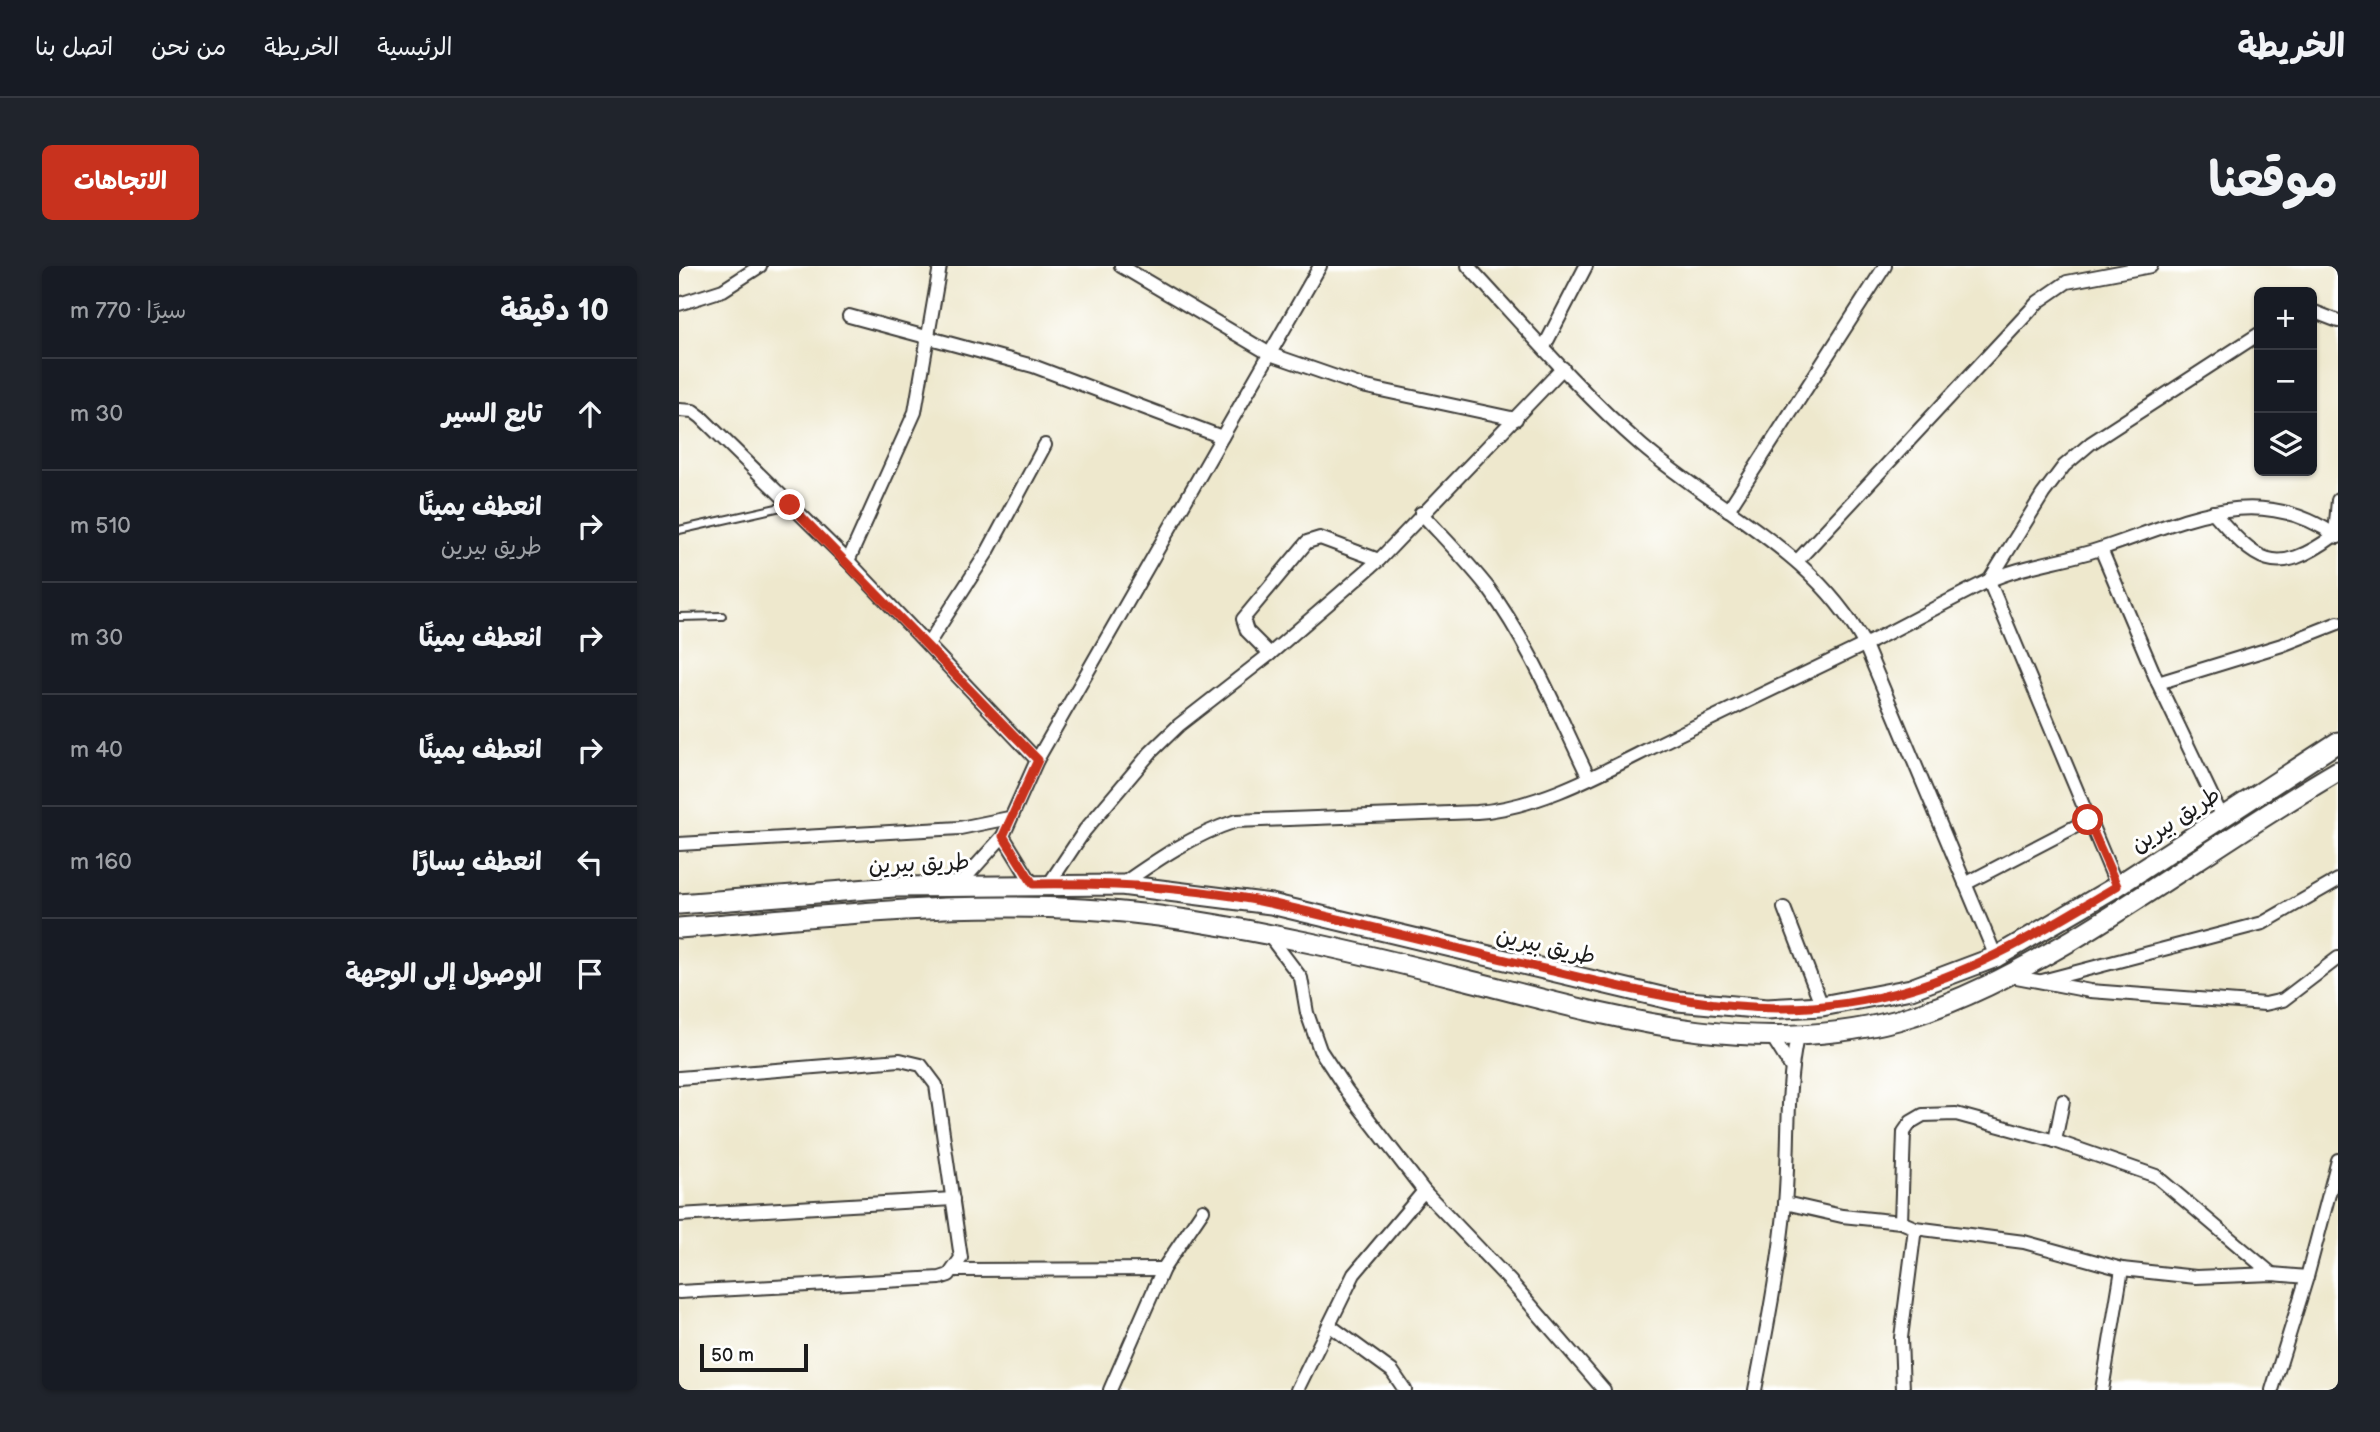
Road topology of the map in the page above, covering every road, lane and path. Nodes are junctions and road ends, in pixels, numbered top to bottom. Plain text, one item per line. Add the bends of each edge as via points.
1 (760, 266) edge
2 (940, 266) edge
3 (1121, 266) edge
4 (1320, 266) edge
5 (1468, 266) edge
6 (1586, 266) edge
7 (1885, 266) edge
8 (2151, 266) edge
9 (679, 304) edge
10 (2317, 313) edge
11 (849, 316) dead end
12 (2338, 321) edge
13 (926, 335) junction
14 (2254, 337) edge
15 (1543, 347) junction
16 (1270, 354) junction
17 (1563, 368) junction
18 (679, 410) edge
19 (1516, 419) junction
20 (1223, 438) junction
21 (1045, 445) dead end
22 (2338, 500) edge
23 (790, 505) junction
24 (1728, 510) junction
25 (2213, 512) junction
26 (1421, 513) junction
27 (679, 530) edge
28 (2337, 536) edge
29 (2101, 549) junction
30 (1379, 560) junction
31 (1798, 560) junction
32 (848, 561) junction
33 (1989, 581) junction
34 (722, 616) dead end
35 (679, 617) edge
36 (2338, 623) edge
37 (928, 645) junction
38 (1865, 645) junction
39 (1270, 654) junction
40 (2158, 683) junction
41 (2338, 742) edge
42 (1038, 760) junction
43 (2338, 771) edge
44 (1589, 778) junction
45 (2221, 817) junction
46 (1009, 818) junction
47 (2088, 820) junction
48 (1003, 836) junction
49 (679, 844) edge
50 (2338, 880) edge
51 (1041, 884) junction
52 (1965, 884) junction
53 (958, 886) junction
54 (1121, 886) junction
55 (2117, 886) junction
56 (679, 904) edge
57 (1784, 908) dead end
58 (679, 928) edge
59 (1267, 933) junction
60 (1996, 957) junction
61 (2338, 958) edge
62 (2011, 976) junction
63 (2039, 982) junction
64 (1822, 1006) junction
65 (1797, 1037) junction
66 (1773, 1038) junction
67 (1791, 1067) junction
68 (679, 1078) edge
69 (2063, 1101) dead end
70 (2055, 1140) junction
71 (2338, 1160) edge
72 (1424, 1191) junction
73 (953, 1199) junction
74 (1785, 1203) junction
75 (1203, 1210) dead end
76 (679, 1215) edge
77 (1901, 1222) junction
78 (1915, 1228) junction
79 (1163, 1269) junction
80 (2122, 1269) junction
81 (954, 1270) junction
82 (2272, 1274) junction
83 (2307, 1277) junction
84 (679, 1292) edge
85 (1329, 1325) junction
86 (1110, 1390) edge
87 (1297, 1390) edge
88 (1405, 1390) edge
89 (1604, 1390) edge
90 (1755, 1390) edge
91 (1903, 1390) edge
92 (2102, 1390) edge
93 (2272, 1390) edge

1 - 9 street via 723,290
2 - 13 street
3 - 16 street
4 - 16 street
5 - 15 street
6 - 15 street
7 - 24 street
8 - 31 street via 2067,282 2043,298
10 - 12 street
11 - 13 street
13 - 20 street via 1033,366
13 - 32 street via 915,412
14 - 33 street via 2064,466
15 - 17 street
16 - 19 street via 1362,386
16 - 20 street
17 - 19 street
17 - 24 street via 1640,444
18 - 23 street via 701,417
19 - 26 street
20 - 42 street
21 - 37 street via 988,551
22 - 28 street
23 - 27 lane
23 - 32 street
24 - 31 street
25 - 28 street via 2237,507 2280,510
25 - 28 street via 2250,552 2263,559 2310,552
25 - 29 street
26 - 30 street
26 - 44 street via 1503,609
29 - 33 street
29 - 40 street
30 - 39 street
30 - 39 street via 1320,538 1307,542 1243,619 1247,631
31 - 38 street
32 - 37 street
33 - 38 street
33 - 47 street
34 - 35 lane
36 - 40 street
37 - 42 street
38 - 44 street
38 - 52 street
39 - 51 street via 1151,752
40 - 45 street
41 - 45 main road, طريق بيرين
42 - 46 street
43 - 62 main road, طريق بيرين
44 - 54 street via 1500,810 1236,821 1174,848
45 - 55 main road, طريق بيرين
46 - 48 street
46 - 49 street via 960,828
47 - 52 street
47 - 55 street
48 - 51 street
48 - 53 street
50 - 63 street via 2263,923
51 - 53 main road, طريق بيرين
51 - 54 main road, طريق بيرين
52 - 60 street
53 - 56 main road, طريق بيرين
54 - 64 main road, طريق بيرين via 1271,904 1678,1001 1767,1009
55 - 60 main road, طريق بيرين
57 - 64 street
58 - 59 main road, طريق بيرين via 924,910 1029,908 1093,909
59 - 66 main road, طريق بيرين via 1654,1025
59 - 72 street via 1301,978 1320,1050
60 - 64 main road, طريق بيرين via 1911,989
61 - 63 street via 2283,1000 2265,1004 2090,991
62 - 63 street
62 - 65 main road, طريق بيرين via 1900,1020
65 - 66 main road, طريق بيرين
65 - 67 street
66 - 67 street
67 - 74 street
68 - 73 street via 912,1061 929,1073 936,1085
69 - 70 street
70 - 77 street via 1956,1114 1923,1115 1911,1122 1901,1141
70 - 82 street via 2156,1176
71 - 83 street
72 - 85 street via 1354,1274
72 - 89 street
73 - 76 street
73 - 81 street via 961,1258
74 - 77 street via 1842,1216
74 - 90 street
75 - 79 street
77 - 78 street
78 - 80 street via 2024,1242
78 - 91 street via 1901,1338
79 - 81 street
79 - 86 street
80 - 82 street via 2196,1277
80 - 92 street
81 - 84 street via 940,1279
82 - 83 street
83 - 93 street
85 - 87 street
85 - 88 street via 1392,1371

